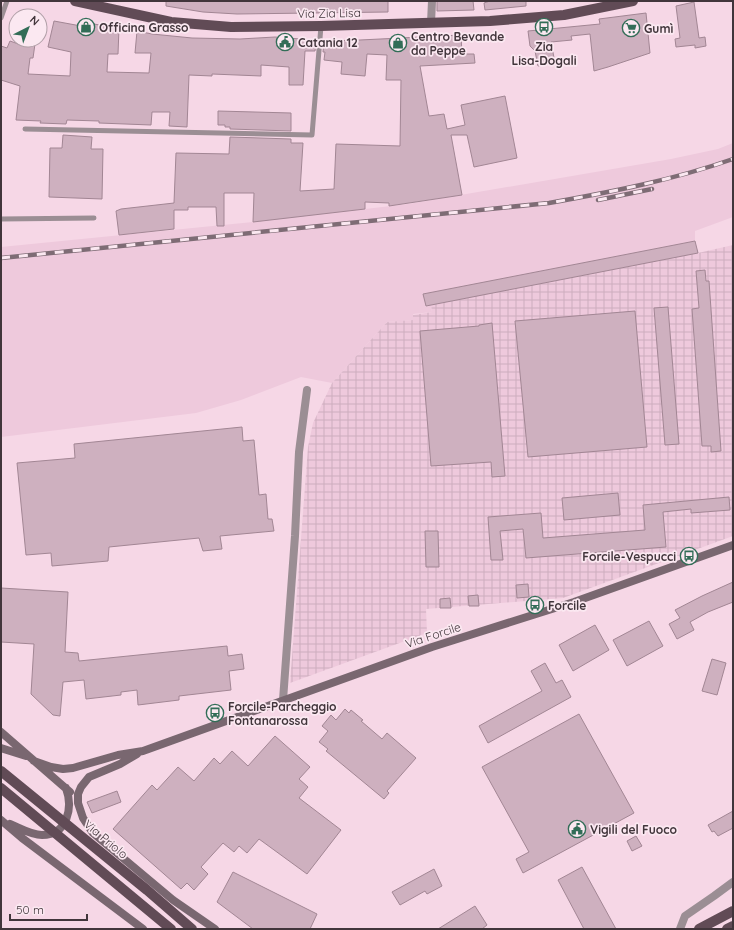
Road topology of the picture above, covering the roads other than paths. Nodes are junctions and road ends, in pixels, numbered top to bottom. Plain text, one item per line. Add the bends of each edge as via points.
1 (7, 1) edge
2 (75, 1) edge
3 (432, 1) edge
4 (634, 1) edge
5 (1, 18) edge
6 (431, 23) junction
7 (321, 26) junction
8 (26, 129) dead end
9 (94, 218) dead end
10 (1, 220) edge
11 (307, 390) dead end
12 (733, 545) edge
13 (283, 700) junction
14 (1, 732) edge
15 (1, 748) edge
16 (143, 751) junction
17 (33, 759) junction
18 (1, 770) edge
19 (1, 788) edge
20 (71, 795) junction
21 (1, 819) edge
22 (733, 882) edge
23 (733, 911) edge
24 (733, 926) edge
25 (143, 929) edge
26 (171, 929) edge
27 (192, 929) edge
28 (215, 929) edge
29 (680, 929) edge
30 (699, 929) edge
31 (727, 929) edge

1 - 5 lane
2 - 7 main road, Via Zia Lisa via 171,22 231,27
3 - 6 street
4 - 6 main road, Via Zia Lisa via 564,15
6 - 7 main road, Via Zia Lisa
7 - 8 lane via 312,135
9 - 10 lane
11 - 13 street via 299,452
12 - 13 street, Via Forcile via 574,602
13 - 16 street, Via Forcile
14 - 17 street
15 - 17 street
16 - 17 street via 63,769
16 - 20 street via 89,777 78,794
17 - 20 street
18 - 27 main road, Via Priolo
19 - 26 main road
20 - 21 street via 67,819 62,827 53,833 30,833
20 - 28 street via 93,833 173,900
21 - 25 street via 22,838
22 - 29 street via 685,916
23 - 30 main road
24 - 31 main road

